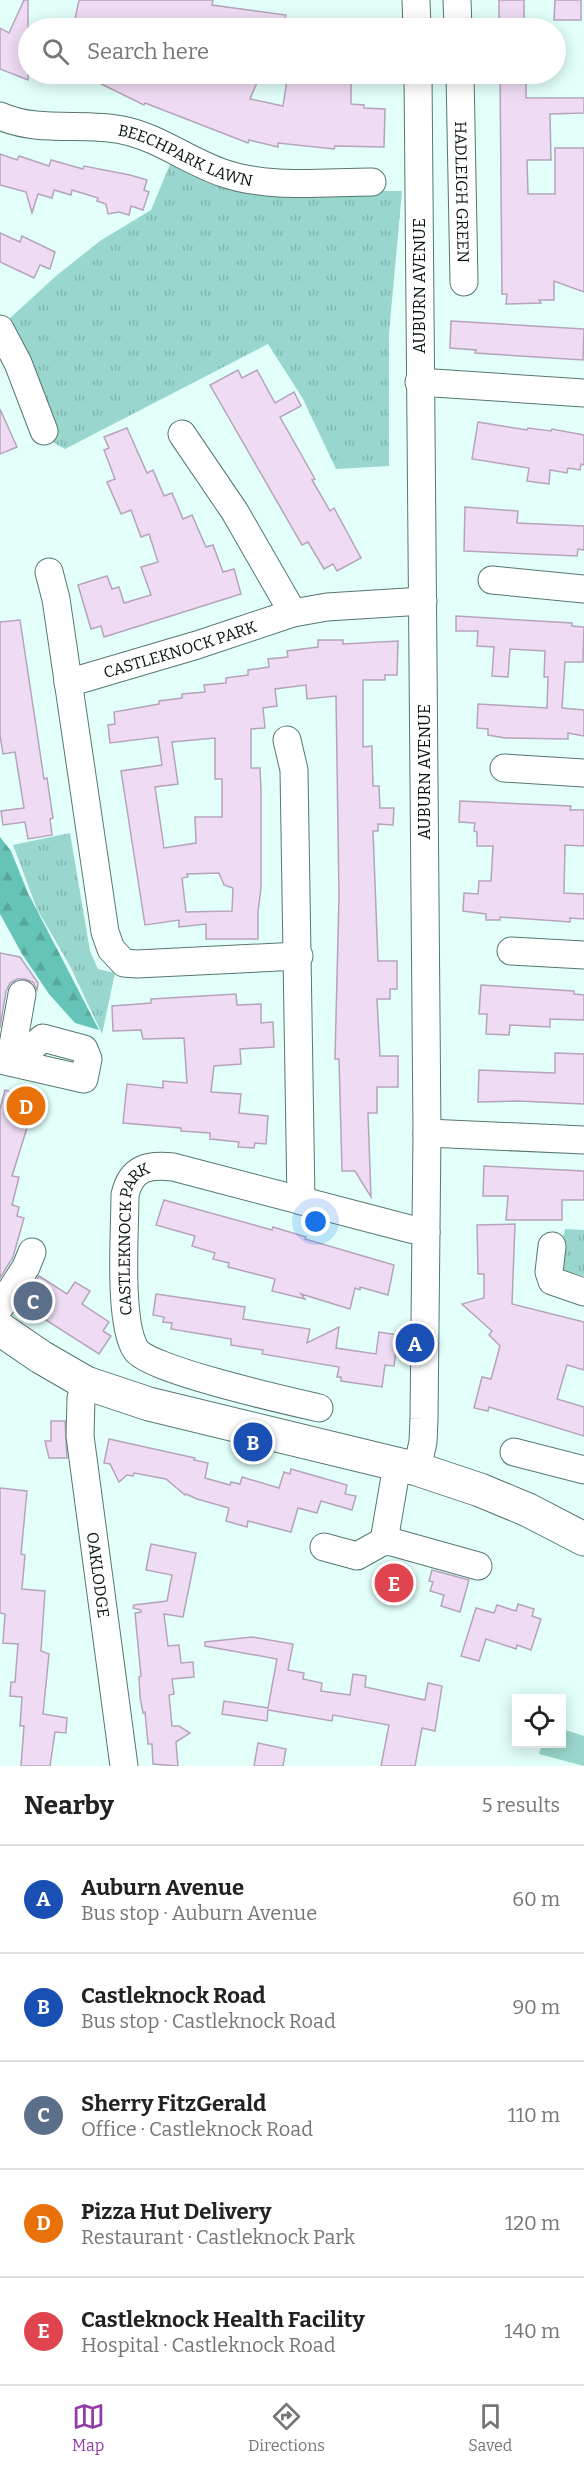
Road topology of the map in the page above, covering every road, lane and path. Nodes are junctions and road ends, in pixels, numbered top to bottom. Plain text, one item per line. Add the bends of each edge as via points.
1 (416, 0) edge
2 (457, 0) edge
3 (417, 18) edge
4 (458, 18) edge
5 (418, 84) edge
6 (460, 84) edge
7 (461, 103) junction
8 (418, 105) junction
9 (0, 116) edge
10 (372, 182) dead end
11 (464, 282) dead end
12 (0, 329) edge
13 (419, 382) junction
14 (584, 393) edge
15 (44, 431) dead end
16 (182, 434) dead end
17 (49, 572) dead end
18 (492, 580) dead end
19 (584, 589) edge
20 (423, 601) junction
21 (293, 613) junction
22 (68, 683) junction
23 (287, 740) dead end
24 (504, 768) dead end
25 (584, 773) edge
26 (511, 951) dead end
27 (584, 955) edge
28 (298, 956) junction
29 (22, 994) dead end
30 (11, 1062) edge
31 (427, 1133) junction
32 (584, 1140) edge
33 (301, 1201) junction
34 (426, 1232) junction
35 (552, 1246) dead end
36 (32, 1252) dead end
37 (584, 1292) edge
38 (0, 1307) edge
39 (0, 1329) edge
40 (86, 1383) junction
41 (319, 1408) dead end
42 (514, 1452) dead end
43 (407, 1467) junction
44 (584, 1470) edge
45 (584, 1539) edge
46 (384, 1541) junction
47 (324, 1547) dead end
48 (478, 1566) dead end
49 (124, 1766) edge

1 - 3 street
2 - 4 street
5 - 8 street, AUBURN AVENUE
6 - 7 street, HADLEIGH GREEN
7 - 8 street, HADLEIGH GREEN
7 - 11 street, HADLEIGH GREEN
8 - 13 street, AUBURN AVENUE
9 - 10 street, BEECHPARK LAWN via 18,122 131,132 243,178 274,182
12 - 15 street via 18,363
13 - 14 street
13 - 20 street, AUBURN AVENUE
16 - 21 street via 235,512
17 - 22 street
18 - 19 street
20 - 21 street, CASTLEKNOCK PARK
20 - 31 street, AUBURN AVENUE
21 - 22 street, CASTLEKNOCK PARK
22 - 28 street via 111,949 124,963 137,964
23 - 28 street via 294,770
24 - 25 street
26 - 27 street
28 - 33 street
29 - 30 street
31 - 32 street
31 - 34 street, AUBURN AVENUE
33 - 34 street, CASTLEKNOCK PARK
33 - 41 street, CASTLEKNOCK PARK via 173,1167 145,1167 132,1178 125,1195 127,1321 137,1351 160,1365
34 - 43 street, AUBURN AVENUE via 423,1442
35 - 37 street via 552,1281
36 - 38 street
39 - 40 main road
40 - 43 main road via 149,1404
40 - 49 street, OAKLODGE via 81,1398 80,1436
42 - 44 street
43 - 45 main road via 480,1490
43 - 46 street, AUBURN AVENUE
46 - 47 street via 357,1556
46 - 48 street

